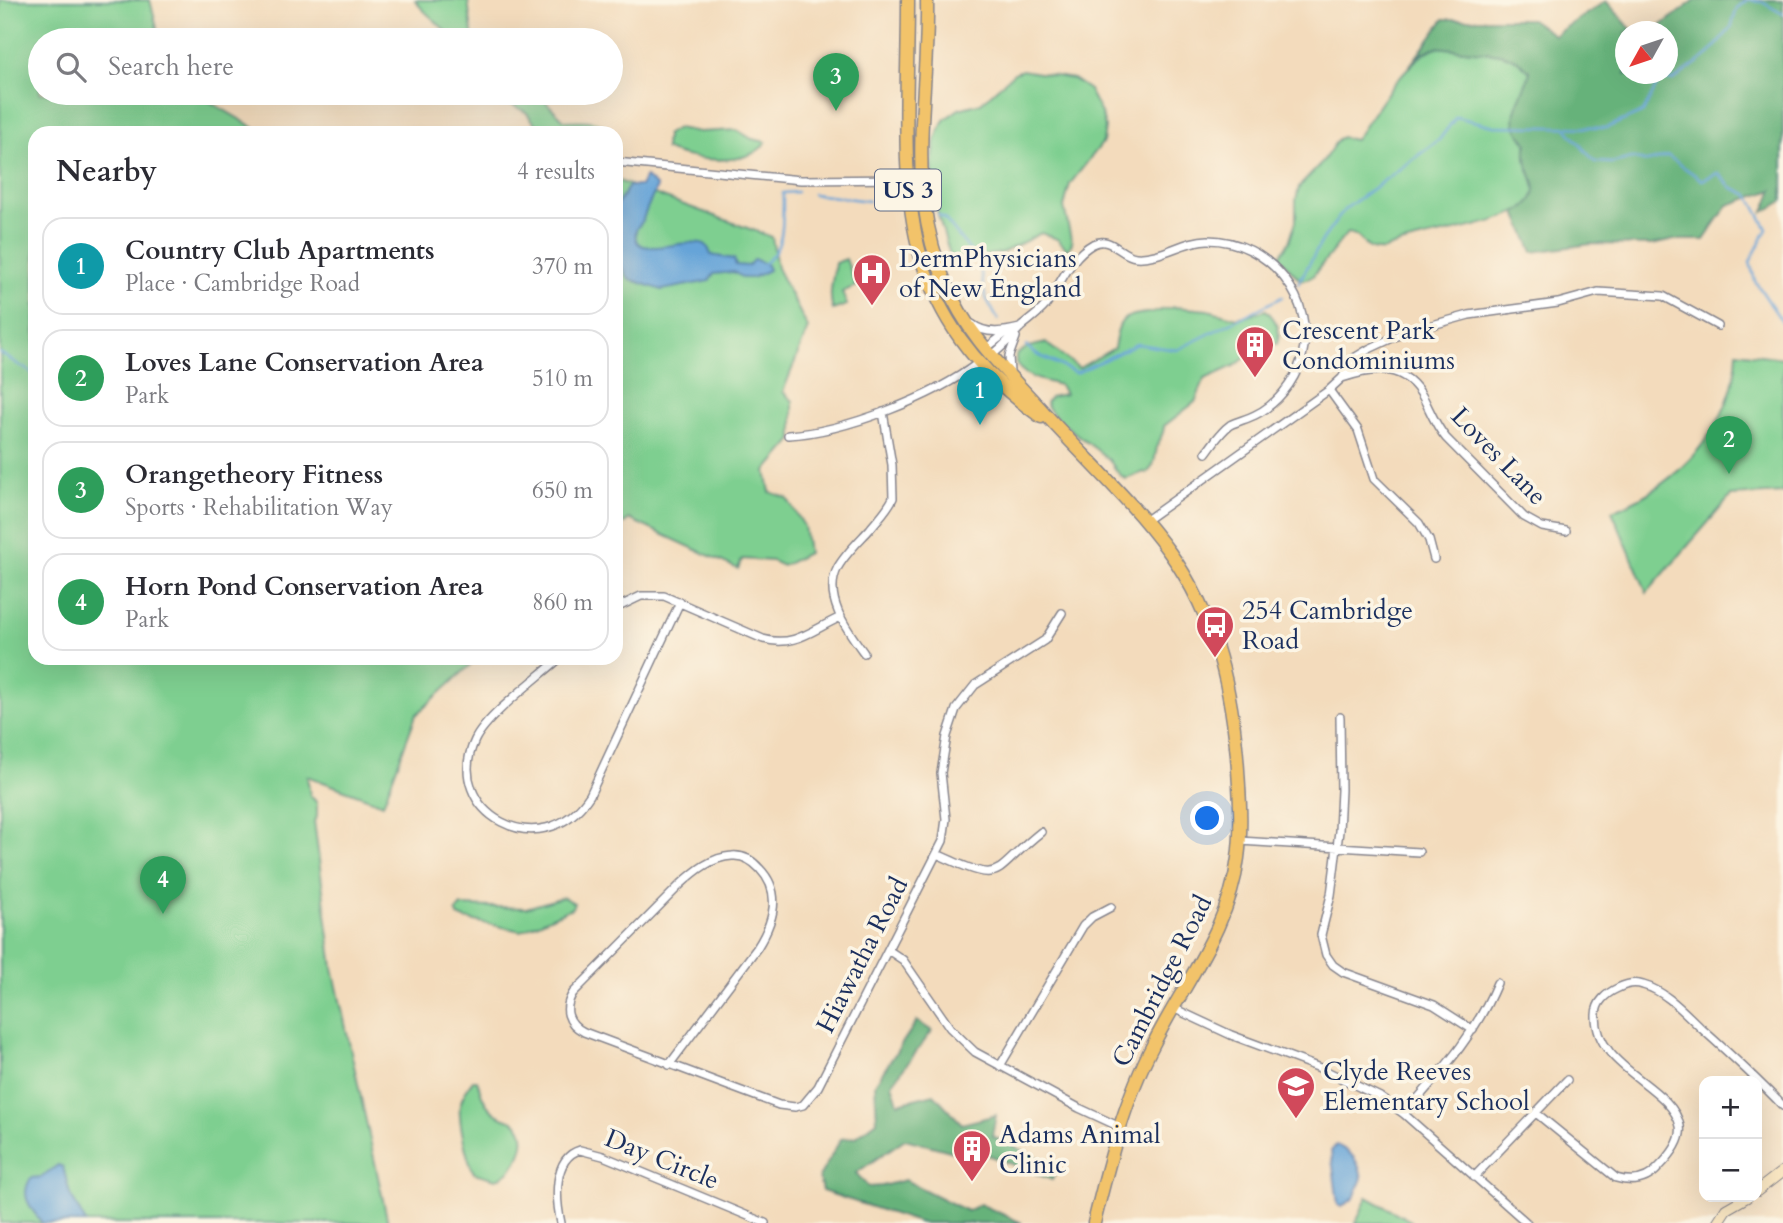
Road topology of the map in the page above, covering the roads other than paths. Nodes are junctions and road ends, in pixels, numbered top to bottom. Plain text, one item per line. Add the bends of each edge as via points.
1 (908, 0) edge
2 (927, 0) edge
3 (907, 79) junction
4 (925, 80) junction
5 (623, 163) edge
6 (907, 179) junction
7 (954, 303) junction
8 (1718, 326) dead end
9 (1021, 327) junction
10 (1010, 330) junction
11 (987, 353) junction
12 (978, 363) junction
13 (1342, 378) junction
14 (1015, 383) junction
15 (1329, 390) junction
16 (883, 412) junction
17 (1061, 431) junction
18 (788, 435) dead end
19 (1206, 453) dead end
20 (1145, 521) junction
21 (1566, 531) dead end
22 (1434, 559) dead end
23 (680, 602) junction
24 (623, 604) edge
25 (1062, 613) dead end
26 (841, 617) junction
27 (864, 653) dead end
28 (552, 665) edge
29 (1340, 716) dead end
30 (1041, 832) dead end
31 (1240, 841) junction
32 (1337, 849) junction
33 (1419, 852) dead end
34 (937, 854) junction
35 (1111, 907) dead end
36 (888, 950) junction
37 (1497, 983) dead end
38 (1173, 1008) junction
39 (1473, 1030) junction
40 (669, 1065) junction
41 (1000, 1066) junction
42 (1567, 1080) dead end
43 (1783, 1106) edge
44 (1536, 1113) junction
45 (1404, 1114) junction
46 (1121, 1128) junction
47 (1783, 1171) edge
48 (1474, 1177) junction
49 (1762, 1187) edge
50 (1738, 1202) edge
51 (561, 1223) edge
52 (765, 1223) edge
53 (1094, 1223) edge
54 (1527, 1223) edge
55 (1717, 1223) edge

1 - 3 highway, Cambridge Road / US 3
2 - 4 highway, Cambridge Road / US 3
3 - 4 highway
3 - 6 highway, Cambridge Road / US 3
4 - 7 highway, Cambridge Road / US 3 via 920,159 923,205 937,261
5 - 6 street via 801,180
6 - 12 highway, Cambridge Road / US 3 via 913,227 928,279
7 - 10 street via 976,327
7 - 11 highway, Cambridge Road / US 3
8 - 13 street via 1663,296 1598,292 1418,327 1362,353 1350,362
9 - 10 street
9 - 11 street via 1004,346
9 - 14 street via 1009,362
9 - 19 street via 1045,304 1074,259 1097,242 1109,242 1140,257 1206,240 1235,245 1259,256 1283,277 1299,300 1305,326 1301,360 1276,400 1228,426
10 - 11 street
11 - 12 highway
11 - 14 highway, Cambridge Road / US 3
12 - 16 street via 931,392
12 - 17 highway, Cambridge Road / US 3 via 1010,394
13 - 15 street
13 - 21 street, Loves Lane via 1382,370 1404,376 1446,438 1520,513 1542,527
14 - 17 highway, Cambridge Road / US 3
15 - 20 street
15 - 22 street via 1358,430 1374,479 1419,523
16 - 18 street via 822,431
16 - 26 street via 894,496 837,569 833,591
17 - 20 highway, Cambridge Road / US 3
20 - 31 highway, Cambridge Road / US 3 via 1192,588 1221,659 1235,737
23 - 24 street via 647,595
23 - 26 street via 779,642 801,639
23 - 28 street via 581,807 561,824 545,829 511,827 477,798 469,771 472,747 485,725
25 - 34 street, Hiawatha Road via 1045,640 975,685 956,709 942,764 946,827
26 - 27 street
29 - 32 street
30 - 34 street via 993,873 977,872
31 - 32 street
31 - 38 highway, Cambridge Road / US 3 via 1234,880 1220,922
32 - 33 street
32 - 39 street via 1321,935 1331,962 1347,974 1443,1009
34 - 36 street, Hiawatha Road
35 - 41 street via 1083,926
36 - 40 street, Hiawatha Road via 818,1087 803,1105 779,1105
36 - 41 street via 904,962 957,1037
37 - 39 street
38 - 45 street via 1354,1083
38 - 46 highway, Cambridge Road / US 3 via 1140,1072
39 - 45 street
40 - 40 street, Hiawatha Road via 769,927 773,889 747,858 721,858 688,878 573,993 567,1005 573,1025 584,1032
41 - 46 street
42 - 44 street
43 - 44 street via 1675,1004 1653,988 1635,983 1604,997 1596,1022 1611,1054 1676,1114 1680,1135 1666,1160 1643,1178 1616,1178
44 - 48 street
45 - 48 street
46 - 53 highway, Cambridge Road / US 3
47 - 49 street
48 - 54 street
50 - 55 street
51 - 52 street, Day Circle via 561,1169 568,1156 580,1150

